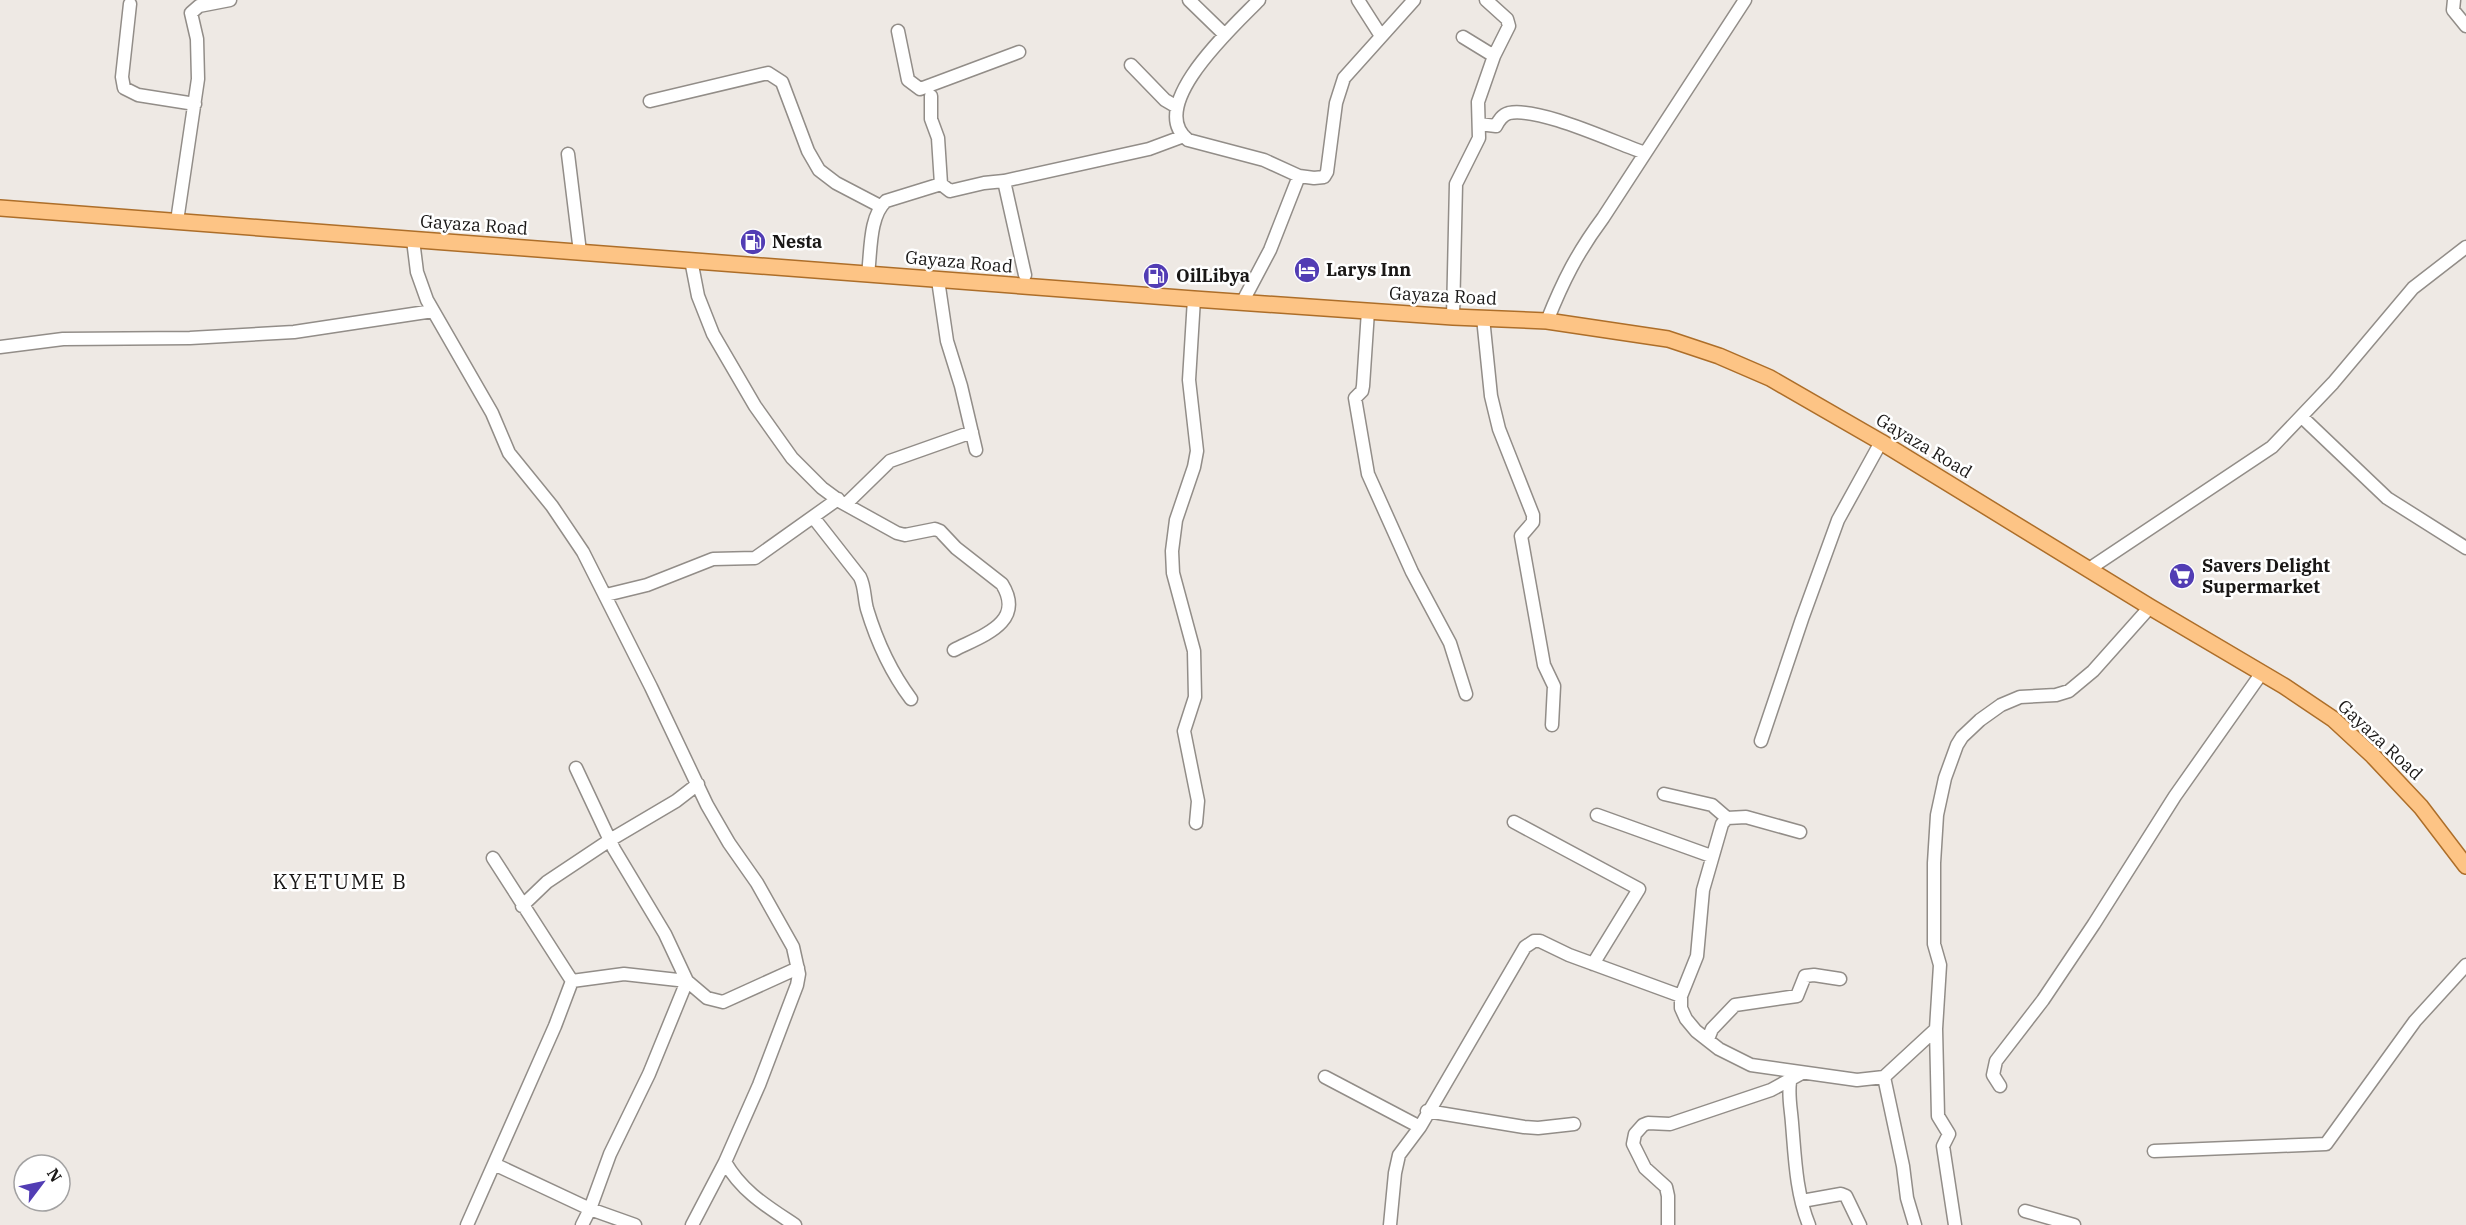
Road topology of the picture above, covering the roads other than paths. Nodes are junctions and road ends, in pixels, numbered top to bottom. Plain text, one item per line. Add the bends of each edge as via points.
1 (230, 0) edge
2 (1189, 0) edge
3 (1259, 0) edge
4 (1358, 0) edge
5 (1414, 0) edge
6 (1486, 0) edge
7 (1745, 0) edge
8 (2454, 0) edge
9 (129, 4) dead end
10 (2466, 26) edge
11 (898, 31) dead end
12 (1225, 35) junction
13 (1382, 36) junction
14 (1463, 38) dead end
15 (1019, 52) dead end
16 (1494, 56) junction
17 (1131, 65) dead end
18 (931, 96) dead end
19 (650, 101) dead end
20 (195, 104) junction
21 (1177, 107) junction
22 (1479, 124) junction
23 (1184, 136) junction
24 (568, 153) dead end
25 (1645, 153) junction
26 (1299, 176) junction
27 (1004, 181) junction
28 (941, 184) junction
29 (880, 206) junction
30 (0, 208) edge
31 (177, 222) junction
32 (413, 240) junction
33 (2466, 248) edge
34 (580, 252) junction
35 (691, 260) junction
36 (868, 274) junction
37 (1025, 275) dead end
38 (938, 280) junction
39 (1194, 299) junction
40 (1243, 301) junction
41 (433, 311) junction
42 (1368, 311) junction
43 (1453, 317) junction
44 (1483, 318) junction
45 (1547, 321) junction
46 (0, 347) edge
47 (2303, 418) junction
48 (972, 432) junction
49 (1881, 442) junction
50 (976, 450) dead end
51 (842, 501) junction
52 (813, 517) junction
53 (2466, 548) edge
54 (2089, 569) junction
55 (606, 596) junction
56 (2150, 607) junction
57 (954, 650) dead end
58 (2261, 674) junction
59 (1466, 694) dead end
60 (911, 699) dead end
61 (1552, 725) dead end
62 (1761, 741) dead end
63 (576, 768) dead end
64 (698, 784) junction
65 (1664, 794) dead end
66 (1597, 814) dead end
67 (1727, 818) junction
68 (1514, 822) dead end
69 (1196, 823) dead end
70 (1800, 832) dead end
71 (610, 840) junction
72 (1711, 856) junction
73 (493, 858) dead end
74 (2466, 866) edge
75 (522, 906) junction
76 (1593, 964) junction
77 (2466, 965) edge
78 (798, 968) junction
79 (1840, 979) dead end
80 (572, 981) junction
81 (687, 981) junction
82 (1681, 996) junction
83 (1935, 1029) junction
84 (1708, 1039) junction
85 (1802, 1073) junction
86 (1325, 1077) dead end
87 (1884, 1077) junction
88 (1790, 1082) junction
89 (2000, 1086) dead end
90 (1427, 1111) junction
91 (1574, 1124) dead end
92 (1420, 1127) junction
93 (2154, 1151) dead end
94 (725, 1162) junction
95 (494, 1164) junction
96 (1802, 1201) junction
97 (590, 1209) junction
98 (2025, 1211) dead end
99 (467, 1225) edge
100 (582, 1225) edge
101 (635, 1225) edge
102 (692, 1225) edge
103 (795, 1225) edge
104 (1390, 1225) edge
105 (1668, 1225) edge
106 (1809, 1225) edge
107 (1860, 1225) edge
108 (1915, 1225) edge
109 (1955, 1225) edge
110 (2074, 1225) edge

1 - 20 street via 199,6 191,13 197,39
2 - 12 street
3 - 12 street
4 - 13 street
5 - 13 street
6 - 16 street via 1507,19 1509,26
7 - 25 street
8 - 10 street via 2453,10
9 - 20 street via 124,88 138,95
11 - 15 street via 908,80 921,89
12 - 21 street via 1188,80
13 - 26 street via 1344,78 1336,103 1325,175
14 - 16 street
16 - 22 street via 1479,102
17 - 21 street
18 - 28 street
19 - 29 street via 768,73 782,82 819,170
20 - 31 street
21 - 23 street via 1178,125
22 - 25 street via 1496,126 1501,117 1511,113 1552,118
22 - 43 street via 1479,138 1456,183
23 - 26 street via 1264,160
23 - 27 street via 1149,149
24 - 34 street
25 - 45 street via 1564,277
26 - 40 street via 1270,250
27 - 28 street via 950,191
27 - 37 street
28 - 29 street via 893,198
29 - 36 street
30 - 31 main road, Gayaza Road
31 - 32 main road, Gayaza Road
32 - 34 main road, Gayaza Road
32 - 41 street via 420,286
33 - 47 street via 2413,288
34 - 35 main road, Gayaza Road
35 - 36 main road, Gayaza Road
35 - 51 street via 703,311 713,334 755,406 792,458 822,488
36 - 38 main road, Gayaza Road
38 - 39 main road, Gayaza Road
38 - 48 street via 947,341
39 - 40 main road, Gayaza Road
39 - 69 street via 1189,381 1197,451 1176,520 1172,551 1173,573 1194,651 1195,697 1185,731 1198,801
40 - 42 main road, Gayaza Road
41 - 46 street via 294,332 63,339
41 - 55 street via 492,413 509,453 569,531
42 - 43 main road, Gayaza Road
42 - 59 street via 1363,386 1355,398 1368,474 1412,572 1450,643
43 - 44 main road, Gayaza Road
44 - 45 main road, Gayaza Road
44 - 61 street via 1494,407 1533,515 1533,522 1521,536 1544,665 1554,686
45 - 49 main road, Gayaza Road via 1668,339 1719,356 1770,378
47 - 53 street via 2387,498
47 - 54 street via 2272,447
48 - 50 street
48 - 51 street via 890,461
49 - 54 main road, Gayaza Road
49 - 62 street via 1838,520
51 - 52 street
51 - 57 street via 897,533 940,531 1002,584 1007,591 1006,620
52 - 55 street via 755,558 713,559 647,585
52 - 60 street via 864,584 867,608 884,658
54 - 56 main road, Gayaza Road
55 - 64 street
56 - 58 main road, Gayaza Road
56 - 83 street via 2093,671 2069,691 2020,697 2001,705 1962,736 1957,745 1937,815 1934,944 1940,972
58 - 74 main road, Gayaza Road via 2333,719 2373,756 2421,807
58 - 89 street via 2175,796 2043,1000 1996,1061 1993,1075
63 - 71 street
64 - 71 street
64 - 78 street via 729,843 794,948
65 - 67 street via 1712,805
66 - 72 street
67 - 70 street via 1746,817
67 - 72 street
68 - 76 street via 1639,889
71 - 75 street via 547,882
71 - 81 street via 665,934
72 - 82 street via 1702,890 1697,956
73 - 75 street
75 - 80 street
76 - 82 street
76 - 90 street via 1540,941 1525,947
77 - 93 street via 2415,1021 2326,1144
78 - 81 street via 723,1002 707,998
78 - 94 street via 797,985
79 - 84 street via 1805,976 1797,996 1735,1005
80 - 81 street via 624,974
80 - 95 street
81 - 97 street via 650,1074 610,1154
82 - 84 street via 1686,1019
83 - 87 street
83 - 109 street via 1938,1116 1949,1134 1943,1146
84 - 85 street via 1751,1065
85 - 87 street via 1857,1080
85 - 88 street
86 - 92 street
87 - 108 street
88 - 96 street via 1794,1156
88 - 105 street via 1671,1124 1648,1123 1639,1128 1633,1144 1645,1168 1666,1187
90 - 91 street via 1524,1127
90 - 92 street
92 - 104 street via 1399,1155
94 - 102 street
94 - 103 street via 747,1191
95 - 97 street
95 - 99 street
96 - 106 street
96 - 107 street via 1846,1196
97 - 100 street
97 - 101 street
98 - 110 street

